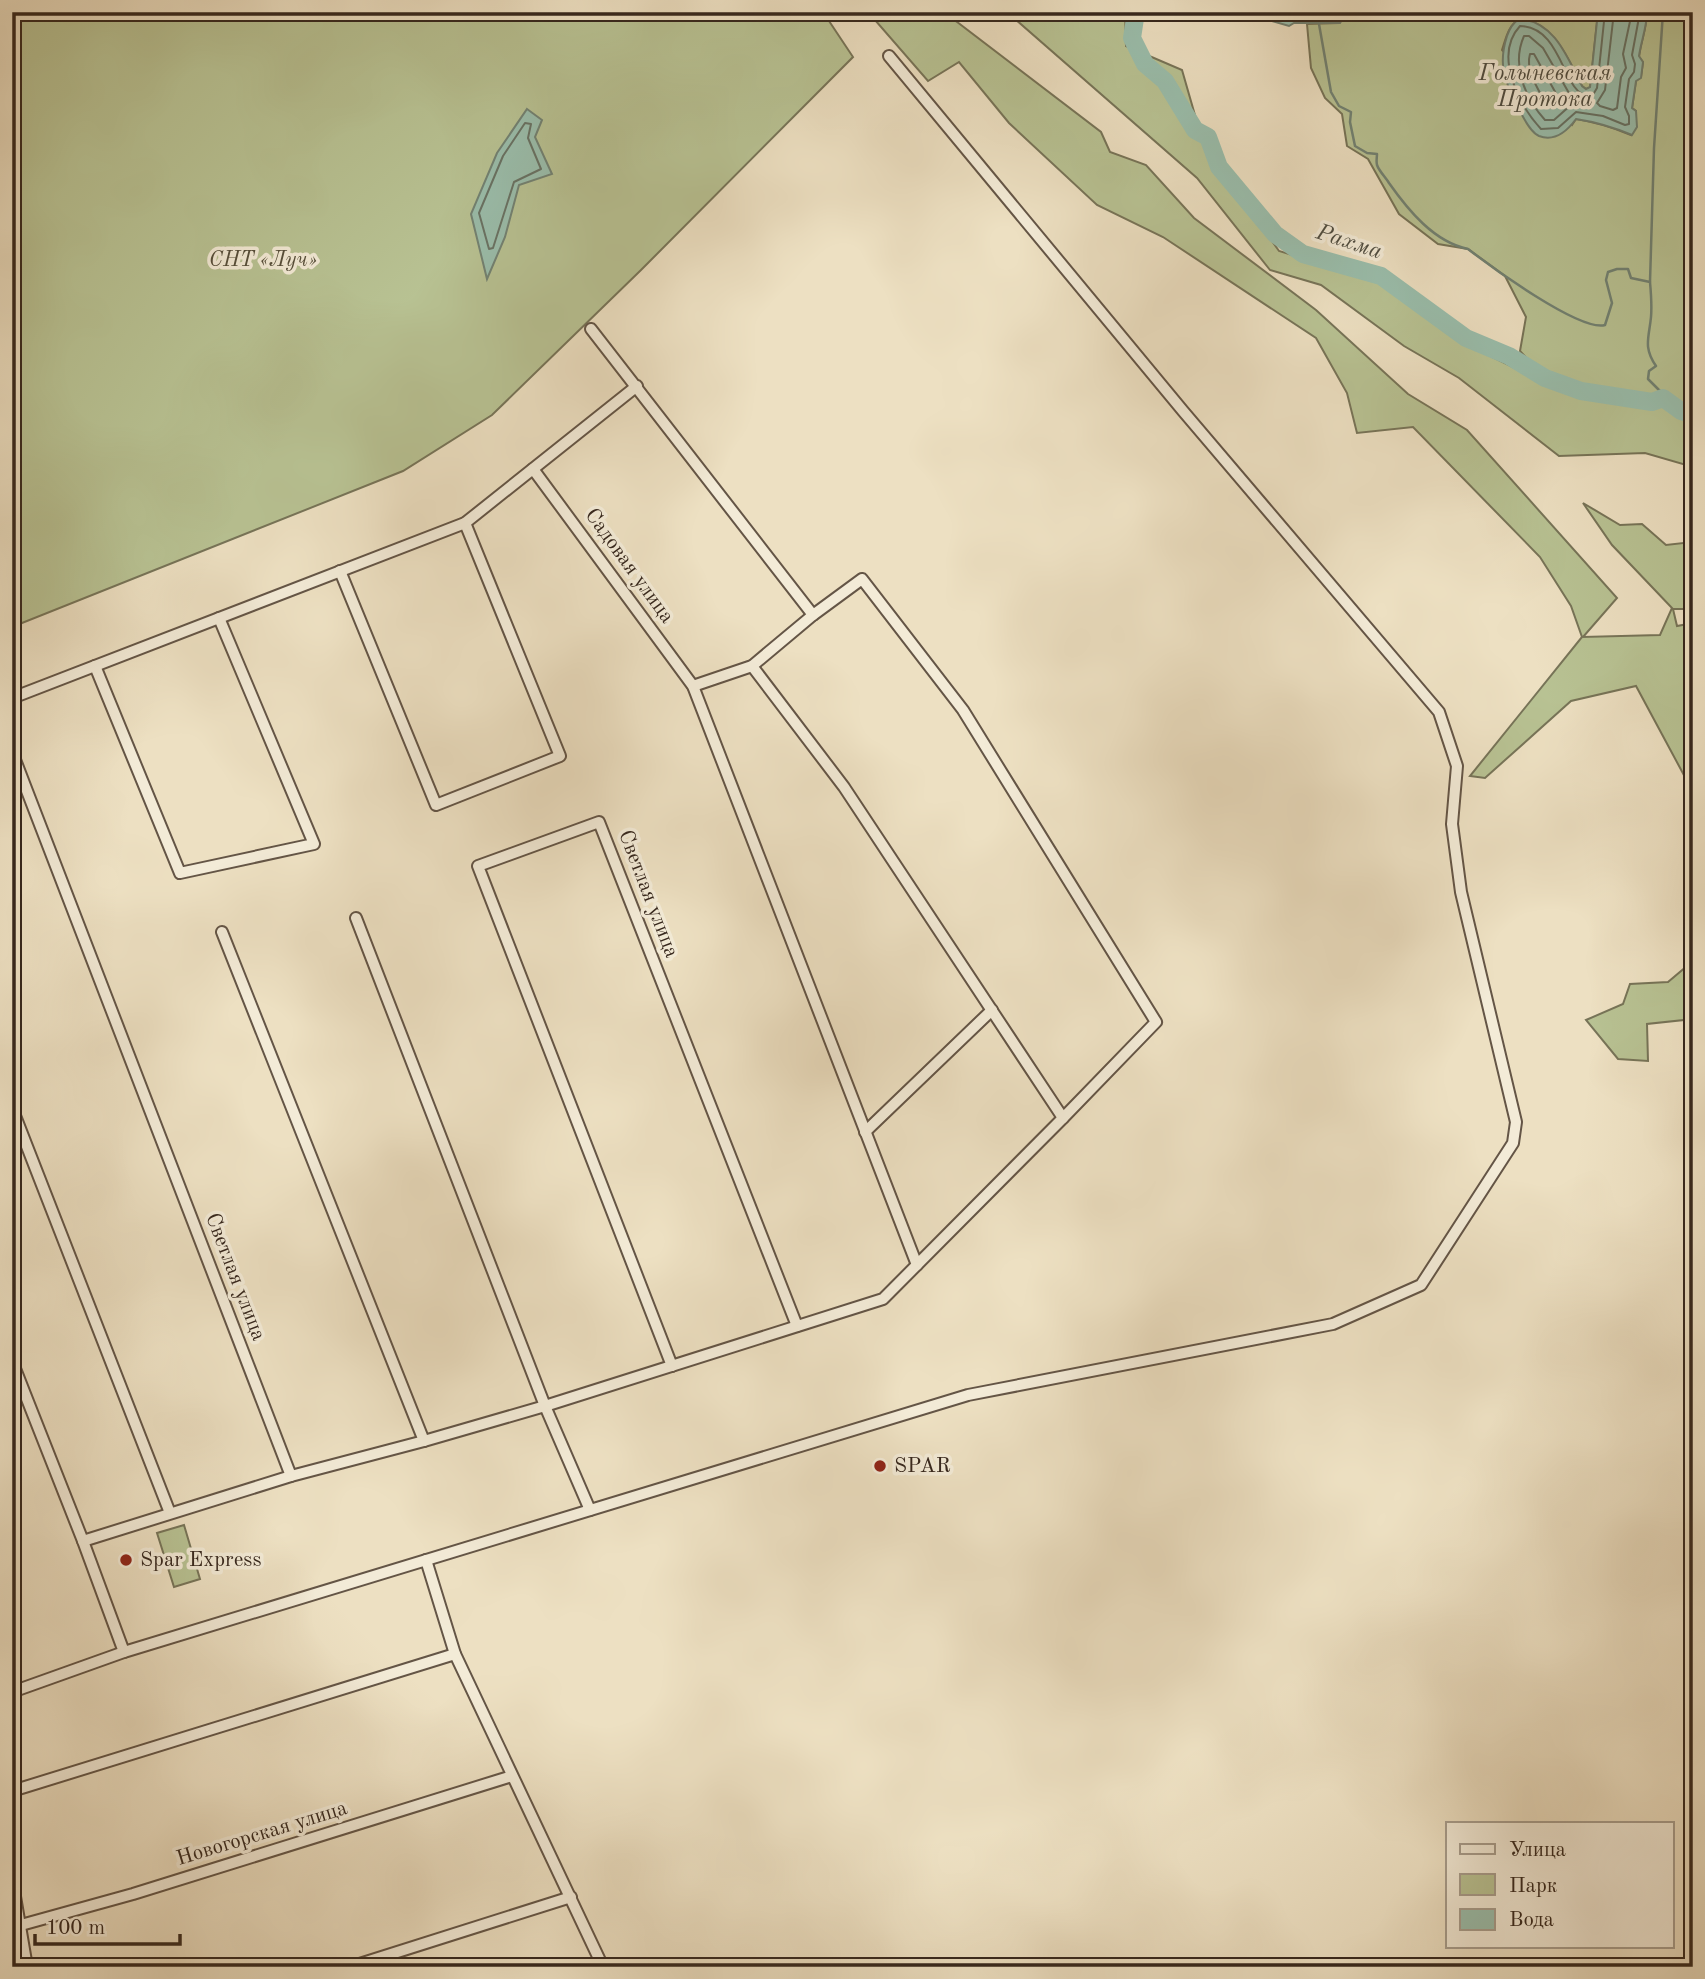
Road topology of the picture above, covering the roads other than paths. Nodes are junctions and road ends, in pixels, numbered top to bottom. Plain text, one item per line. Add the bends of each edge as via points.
1 (889, 56) dead end
2 (591, 328) dead end
3 (637, 386) junction
4 (533, 469) junction
5 (465, 523) junction
6 (341, 571) junction
7 (813, 615) junction
8 (219, 618) junction
9 (96, 666) junction
10 (752, 666) junction
11 (693, 686) junction
12 (12, 698) edge
13 (12, 752) edge
14 (356, 918) dead end
15 (222, 932) dead end
16 (992, 1010) junction
17 (12, 1108) edge
18 (1063, 1118) junction
19 (865, 1132) junction
20 (917, 1265) junction
21 (797, 1326) junction
22 (12, 1361) edge
23 (672, 1366) junction
24 (545, 1406) junction
25 (425, 1441) junction
26 (291, 1476) junction
27 (590, 1510) junction
28 (170, 1513) junction
29 (83, 1541) junction
30 (426, 1560) junction
31 (124, 1652) junction
32 (455, 1654) junction
33 (12, 1692) edge
34 (512, 1776) junction
35 (12, 1791) edge
36 (12, 1879) edge
37 (571, 1897) junction
38 (21, 1925) junction
39 (27, 1967) edge
40 (350, 1967) edge
41 (603, 1967) edge

1 - 27 street via 1439,712 1457,766 1452,824 1461,892 1516,1122 1513,1143 1421,1285 1332,1324 986,1390
2 - 3 street
3 - 4 street
3 - 7 street
4 - 5 street
4 - 11 street, Садовая улица
5 - 6 street
5 - 6 street via 560,756 436,805
6 - 8 street
7 - 10 street
7 - 18 street via 862,579 963,710 1156,1022
8 - 9 street
8 - 9 street via 314,844 180,873
9 - 12 street
10 - 11 street
10 - 16 street via 844,786
11 - 19 street
13 - 26 street, Светлая улица
14 - 24 street
15 - 25 street
16 - 18 street
16 - 19 street
17 - 28 street
18 - 20 street
19 - 20 street
20 - 21 street via 883,1300
21 - 23 street
21 - 23 street, Светлая улица via 599,822 478,866
22 - 29 street
23 - 24 street
24 - 25 street
24 - 27 street
25 - 26 street
26 - 28 street
27 - 30 street
28 - 29 street
29 - 31 street
30 - 31 street
30 - 32 street
31 - 33 street
32 - 34 street
32 - 35 street
34 - 37 street
34 - 38 street, Новогорская улица
36 - 38 street
37 - 40 street
37 - 41 street
38 - 39 street

